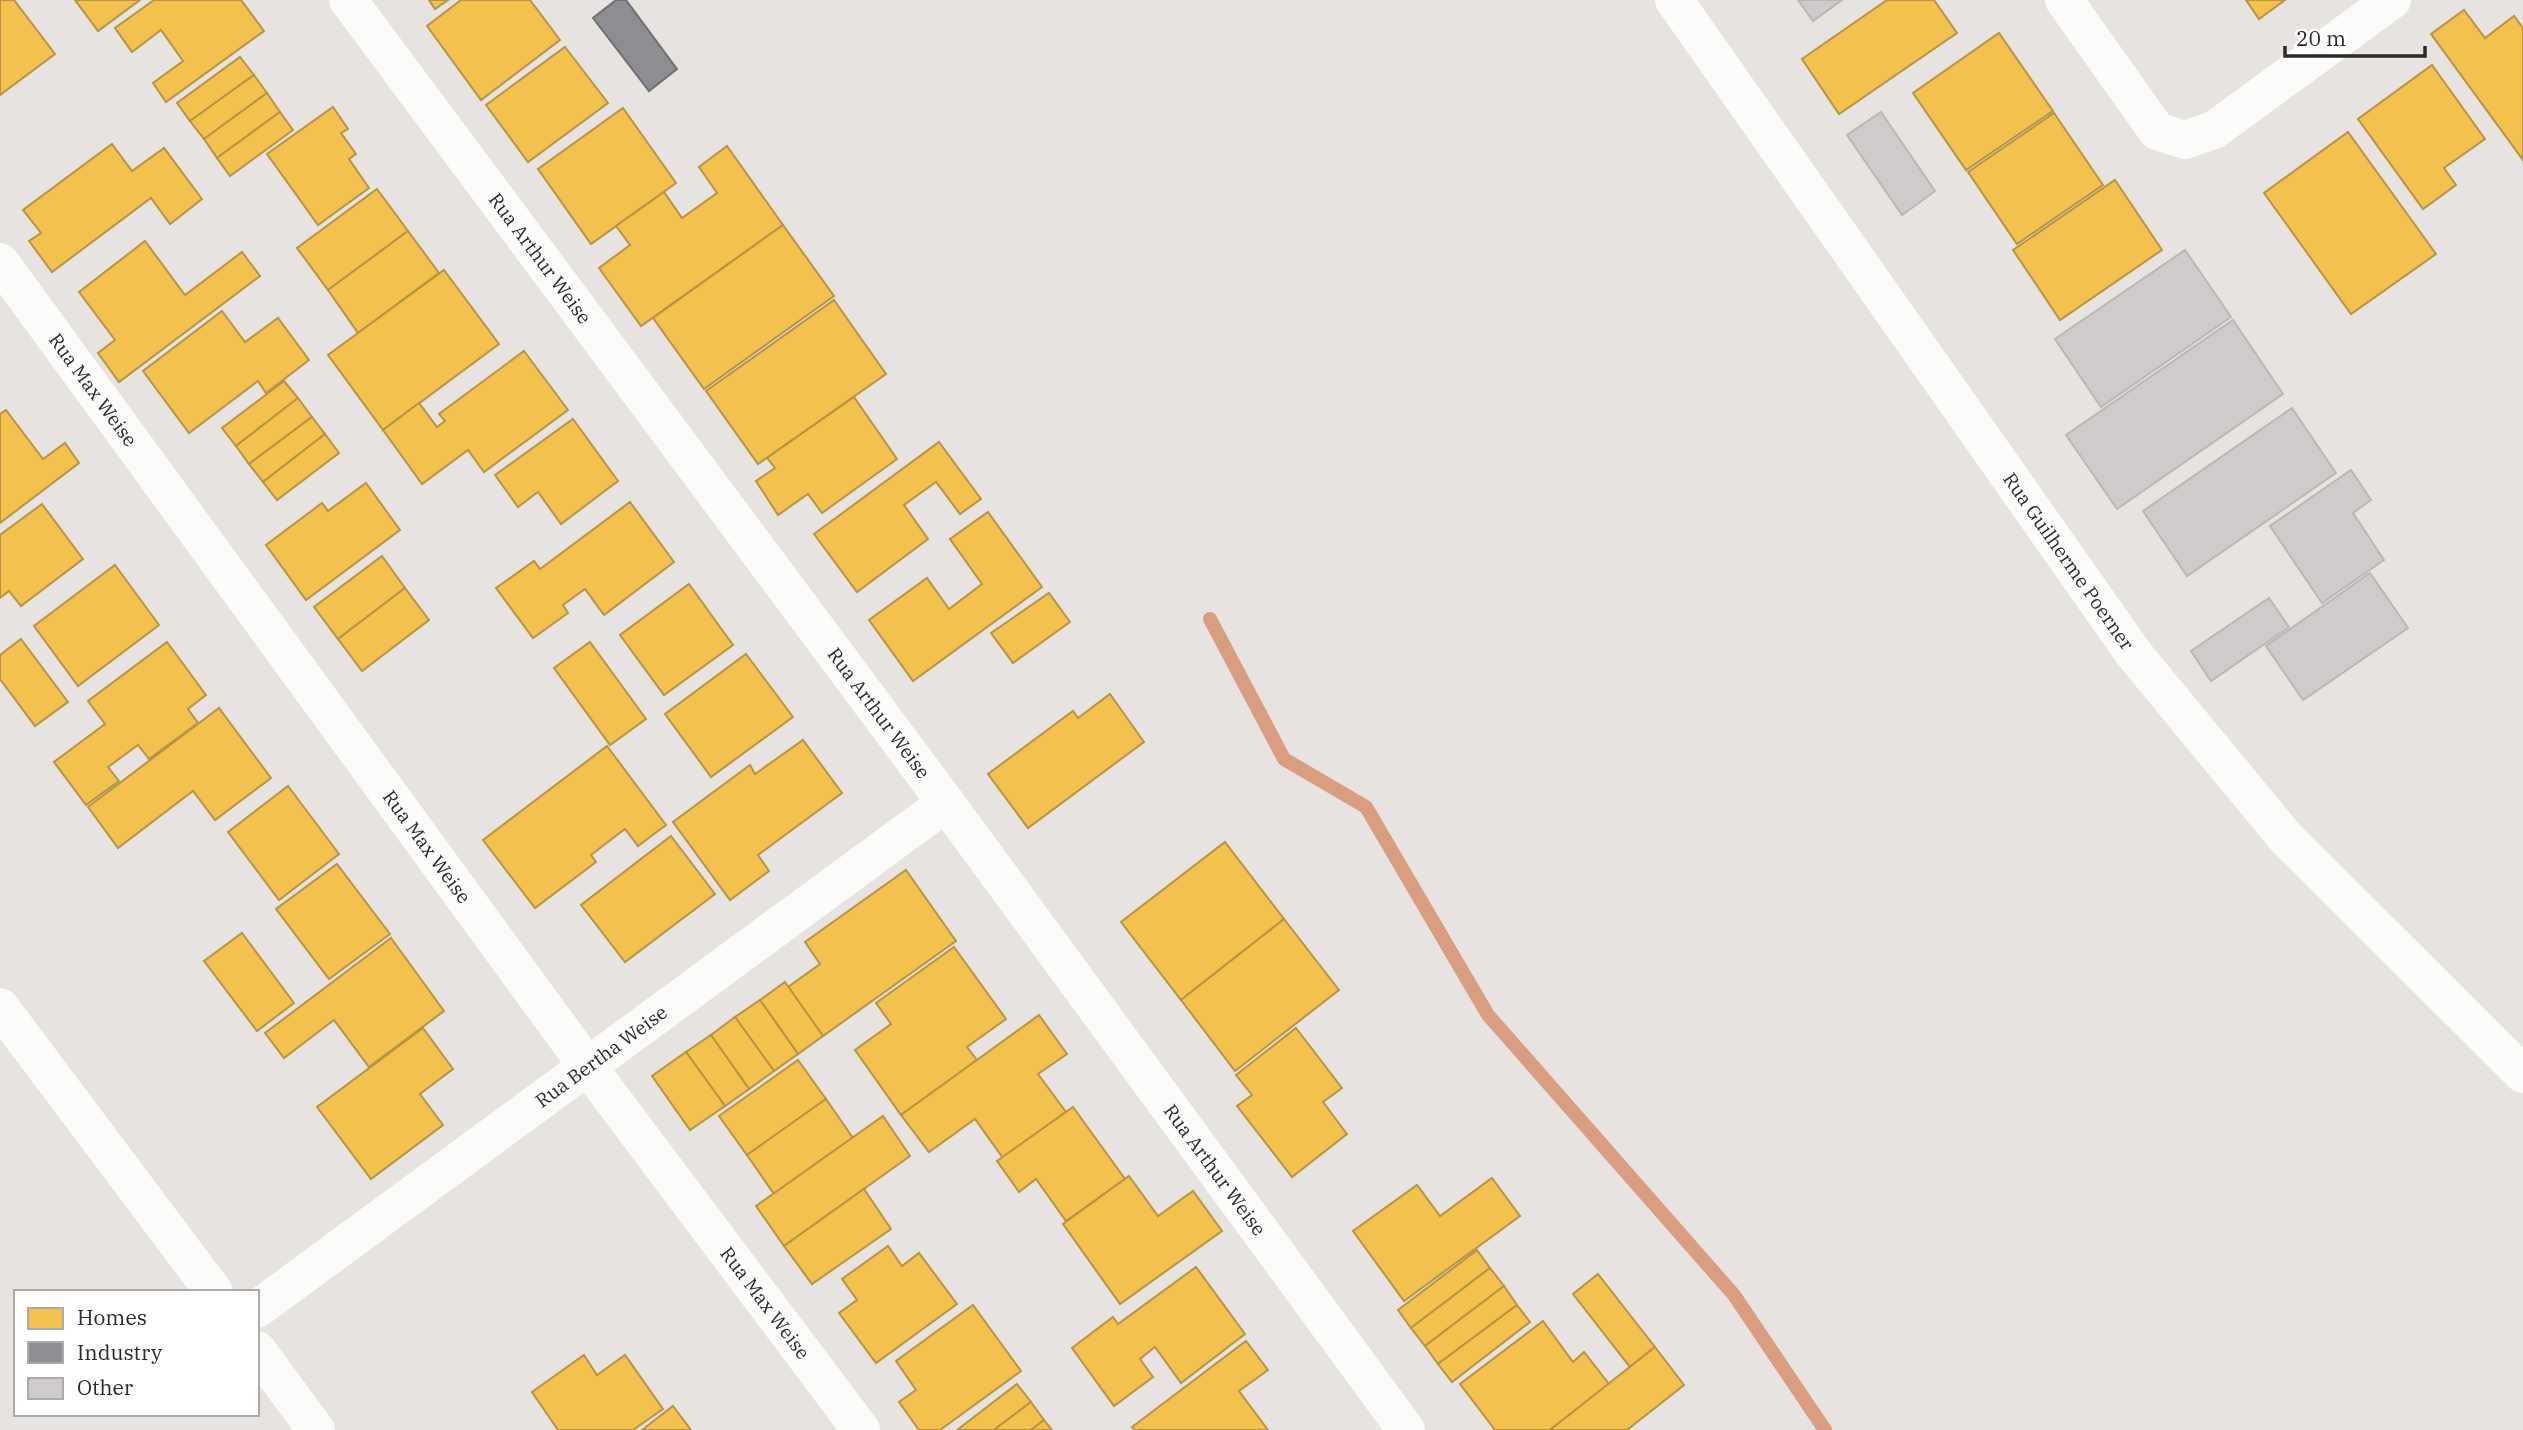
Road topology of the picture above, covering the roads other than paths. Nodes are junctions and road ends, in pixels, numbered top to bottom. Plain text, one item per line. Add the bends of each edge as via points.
1 (348, 0) edge
2 (1674, 0) edge
3 (2064, 0) edge
4 (2392, 0) edge
5 (0, 262) edge
6 (946, 803) junction
7 (0, 1007) edge
8 (588, 1066) junction
9 (2523, 1074) edge
10 (212, 1290) edge
11 (259, 1308) edge
12 (259, 1353) edge
13 (316, 1430) edge
14 (861, 1430) edge
15 (1406, 1430) edge

1 - 6 street, Rua Arthur Weise
2 - 9 street, Rua Guilherme Poerner via 2134,654 2285,837
3 - 4 street via 2157,131 2185,139 2214,130
5 - 8 street, Rua Max Weise
6 - 8 street, Rua Bertha Weise
6 - 15 street, Rua Arthur Weise
7 - 10 street
8 - 11 street, Rua Bertha Weise
8 - 14 street, Rua Max Weise
12 - 13 street

